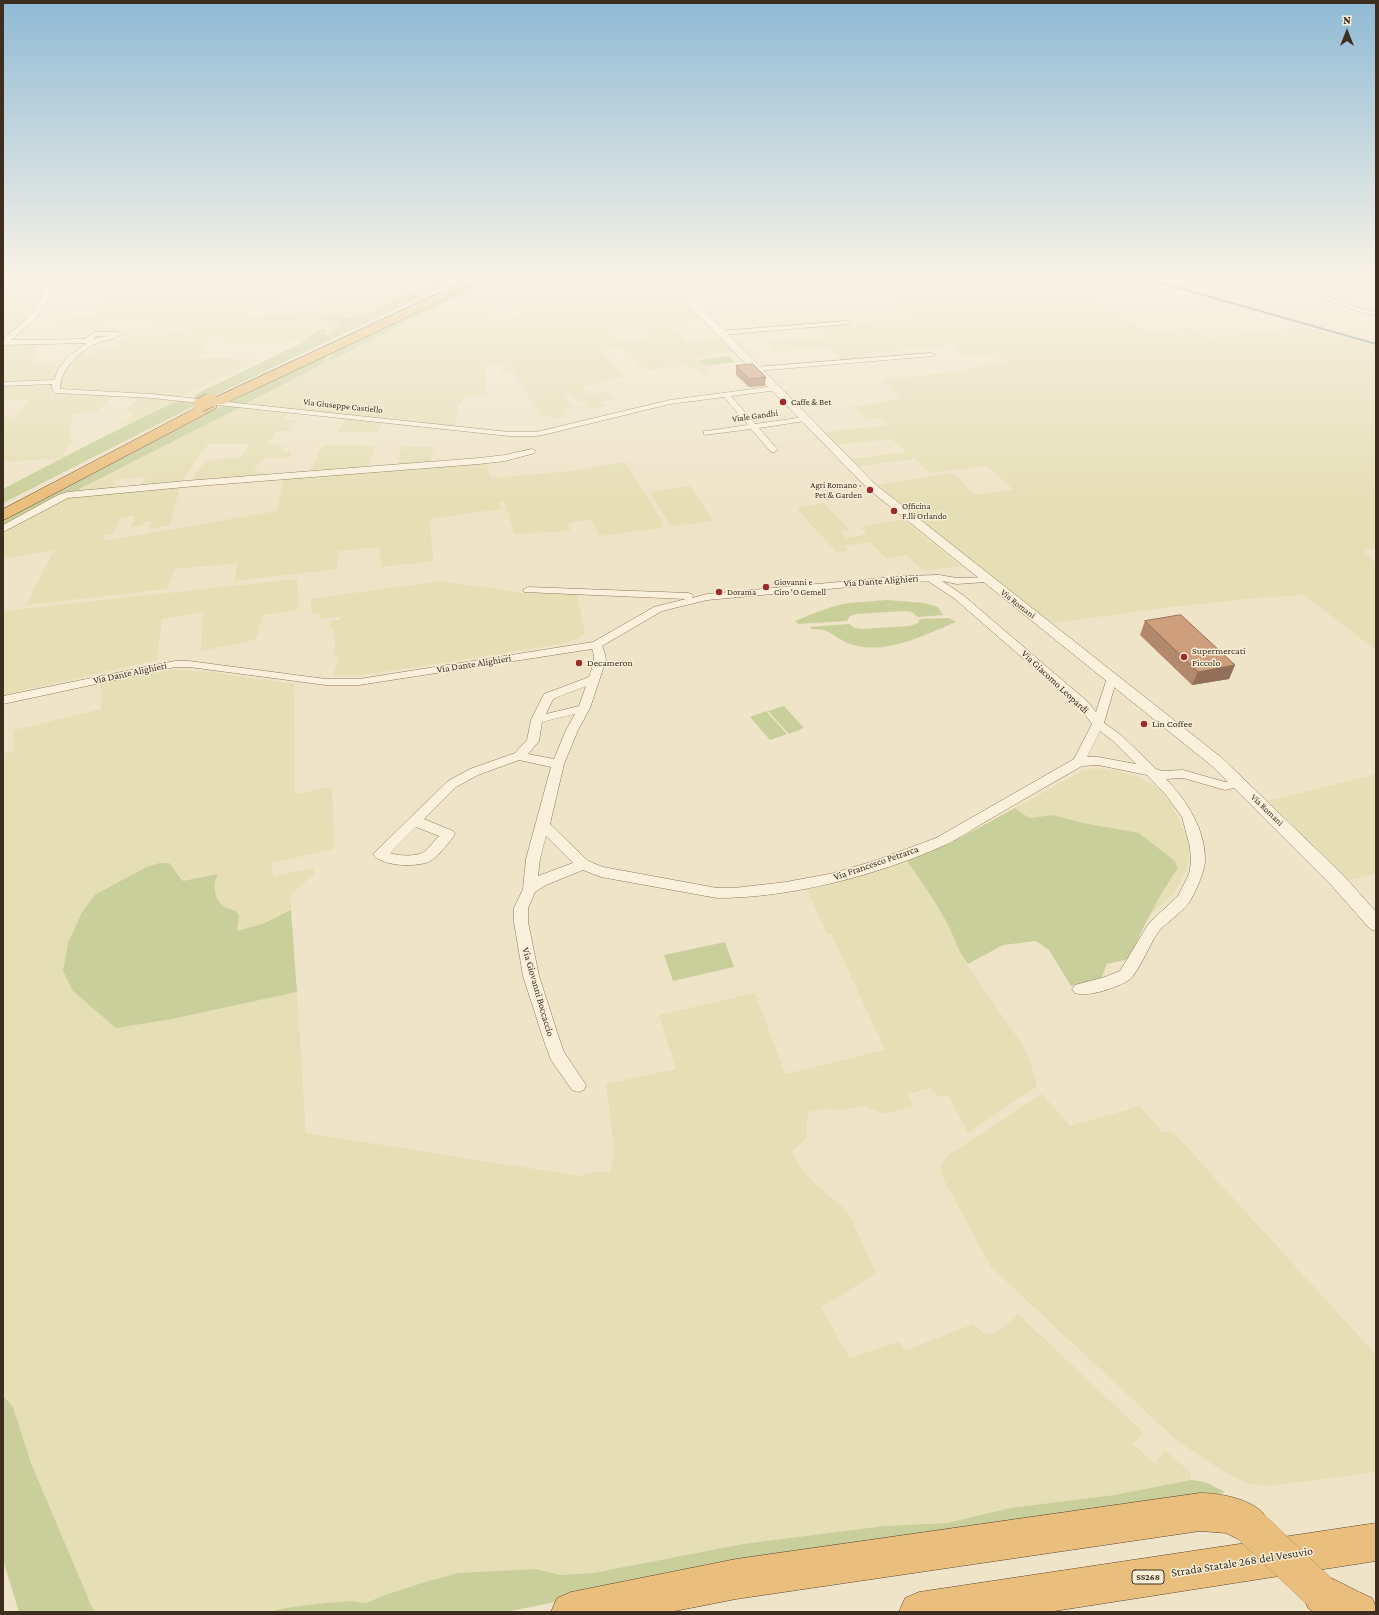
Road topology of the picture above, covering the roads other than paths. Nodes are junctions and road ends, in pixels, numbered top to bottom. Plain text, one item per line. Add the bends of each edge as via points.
1 (78, 351) edge
2 (324, 351) edge
3 (739, 351) edge
4 (931, 355) dead end
5 (756, 369) junction
6 (3, 384) edge
7 (57, 384) junction
8 (775, 388) junction
9 (724, 394) junction
10 (210, 403) junction
11 (805, 419) junction
12 (754, 426) junction
13 (707, 433) dead end
14 (774, 450) dead end
15 (532, 451) dead end
16 (3, 507) edge
17 (3, 515) edge
18 (3, 529) edge
19 (972, 568) junction
20 (934, 578) junction
21 (986, 579) junction
22 (957, 581) junction
23 (528, 590) dead end
24 (707, 597) junction
25 (959, 597) junction
26 (596, 645) junction
27 (594, 679) junction
28 (1115, 682) junction
29 (3, 700) edge
30 (584, 708) junction
31 (537, 720) junction
32 (1098, 724) junction
33 (519, 756) junction
34 (1079, 762) junction
35 (558, 764) junction
36 (1150, 772) junction
37 (1240, 783) junction
38 (415, 821) dead end
39 (543, 825) junction
40 (582, 866) junction
41 (530, 889) junction
42 (1376, 924) edge
43 (1080, 989) dead end
44 (578, 1085) dead end
45 (1376, 1542) edge
46 (571, 1612) edge
47 (919, 1612) edge
48 (1358, 1612) edge

1 - 7 street via 66,363
2 - 10 highway
3 - 5 street, Via Romani
4 - 5 street
5 - 8 street, Via Romani
6 - 7 street
7 - 9 street, Via Giuseppe Castiello via 58,391 152,396 509,434 547,432 670,402
8 - 9 street, Via Giuseppe Castiello
8 - 11 street, Via Romani
9 - 12 street
10 - 16 highway
10 - 17 highway
11 - 12 street, Viale Gandhi
11 - 19 street, Via Romani via 871,486
12 - 13 street, Viale Gandhi
12 - 14 street
15 - 18 street via 486,461 67,495
19 - 20 street, Via Dante Alighieri
19 - 21 street, Via Romani
20 - 22 street, Via Dante Alighieri
20 - 24 street, Via Dante Alighieri
20 - 25 street, Via Giacomo Leopardi
21 - 22 street, Via Dante Alighieri
21 - 28 street, Via Romani
22 - 25 street
23 - 24 street
24 - 26 street, Via Dante Alighieri via 658,609
25 - 32 street, Via Giacomo Leopardi via 1084,706
26 - 27 street via 600,660
26 - 29 street, Via Dante Alighieri via 359,682 326,682 175,664
27 - 30 street
27 - 31 street via 548,697
28 - 32 street via 1110,684
28 - 37 street, Via Romani
30 - 31 street
30 - 35 street
31 - 33 street via 533,740
32 - 34 street
32 - 36 street, Via Giacomo Leopardi via 1117,738
33 - 35 street
33 - 38 street via 474,772 452,784
34 - 36 street, Via Francesco Petrarca via 1107,762
34 - 40 street, Via Francesco Petrarca via 941,841 878,865 834,878 786,887 717,893 650,882
35 - 39 street
36 - 37 street via 1193,776 1225,786
36 - 43 street, Via Giacomo Leopardi via 1170,792 1188,816 1197,847 1196,874 1183,900 1154,927 1125,975 1108,983
37 - 42 street, Via Romani via 1338,881
39 - 40 street
39 - 41 street via 533,859
40 - 41 street via 561,872
41 - 44 street, Via Giovanni Boccaccio via 521,908 521,922 531,976 557,1055
45 - 47 highway, Strada Statale 268 del Vesuvio / SS268
46 - 48 highway, bridge via 736,1579 1212,1511 1239,1518 1322,1594

